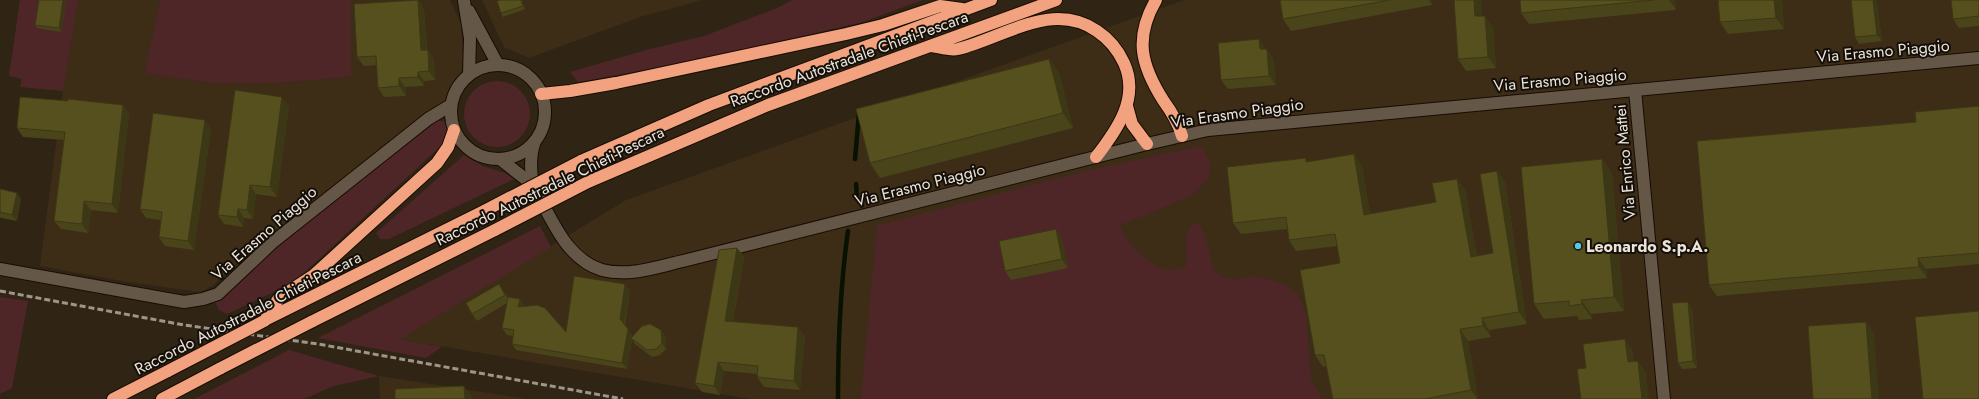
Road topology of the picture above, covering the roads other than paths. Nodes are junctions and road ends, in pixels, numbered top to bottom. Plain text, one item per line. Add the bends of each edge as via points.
1 (991, 0) edge
2 (1056, 0) edge
3 (1156, 0) edge
4 (463, 1) edge
5 (965, 9) junction
6 (930, 46) junction
7 (1979, 58) edge
8 (498, 65) junction
9 (469, 75) junction
10 (1634, 90) junction
11 (541, 94) junction
12 (451, 105) junction
13 (1127, 106) junction
14 (454, 130) junction
15 (1182, 136) junction
16 (535, 141) junction
17 (1147, 144) junction
18 (1096, 157) junction
19 (500, 159) junction
20 (533, 185) junction
21 (0, 269) edge
22 (264, 321) junction
23 (113, 399) edge
24 (162, 399) edge
25 (1664, 399) edge

1 - 5 highway, Raccordo Autostradale Chieti-Pescara
2 - 6 highway, Raccordo Autostradale Chieti-Pescara
3 - 15 highway via 1144,30 1145,64 1153,84
4 - 8 street
4 - 9 street via 470,38
5 - 11 highway via 940,6 846,34 616,83
5 - 22 highway, Raccordo Autostradale Chieti-Pescara, bridge via 710,105 580,161
6 - 13 highway via 956,50 1045,20 1061,19 1081,23 1104,36 1120,55 1129,75
6 - 24 highway, Raccordo Autostradale Chieti-Pescara, bridge via 768,105 588,182
7 - 10 street, Via Erasmo Piaggio
8 - 9 street via 488,66
8 - 11 street via 518,69 527,75
9 - 12 street via 457,88
10 - 15 street, Via Erasmo Piaggio via 1232,127
10 - 25 street, Via Enrico Mattei
11 - 16 street via 545,114
12 - 14 street
12 - 21 street, Via Erasmo Piaggio via 422,124 273,242 218,294 184,302
13 - 17 highway via 1132,124
13 - 18 highway via 1112,135
14 - 19 street via 472,152
14 - 22 highway via 448,147 437,163 319,271 279,298
15 - 17 street, Via Erasmo Piaggio
16 - 19 street via 519,154
16 - 20 street, Via Erasmo Piaggio via 531,161
17 - 18 street, Via Erasmo Piaggio
18 - 20 street, Via Erasmo Piaggio via 632,272 602,270 580,258 560,236
19 - 20 street, Via Erasmo Piaggio
22 - 23 highway, Raccordo Autostradale Chieti-Pescara, bridge

